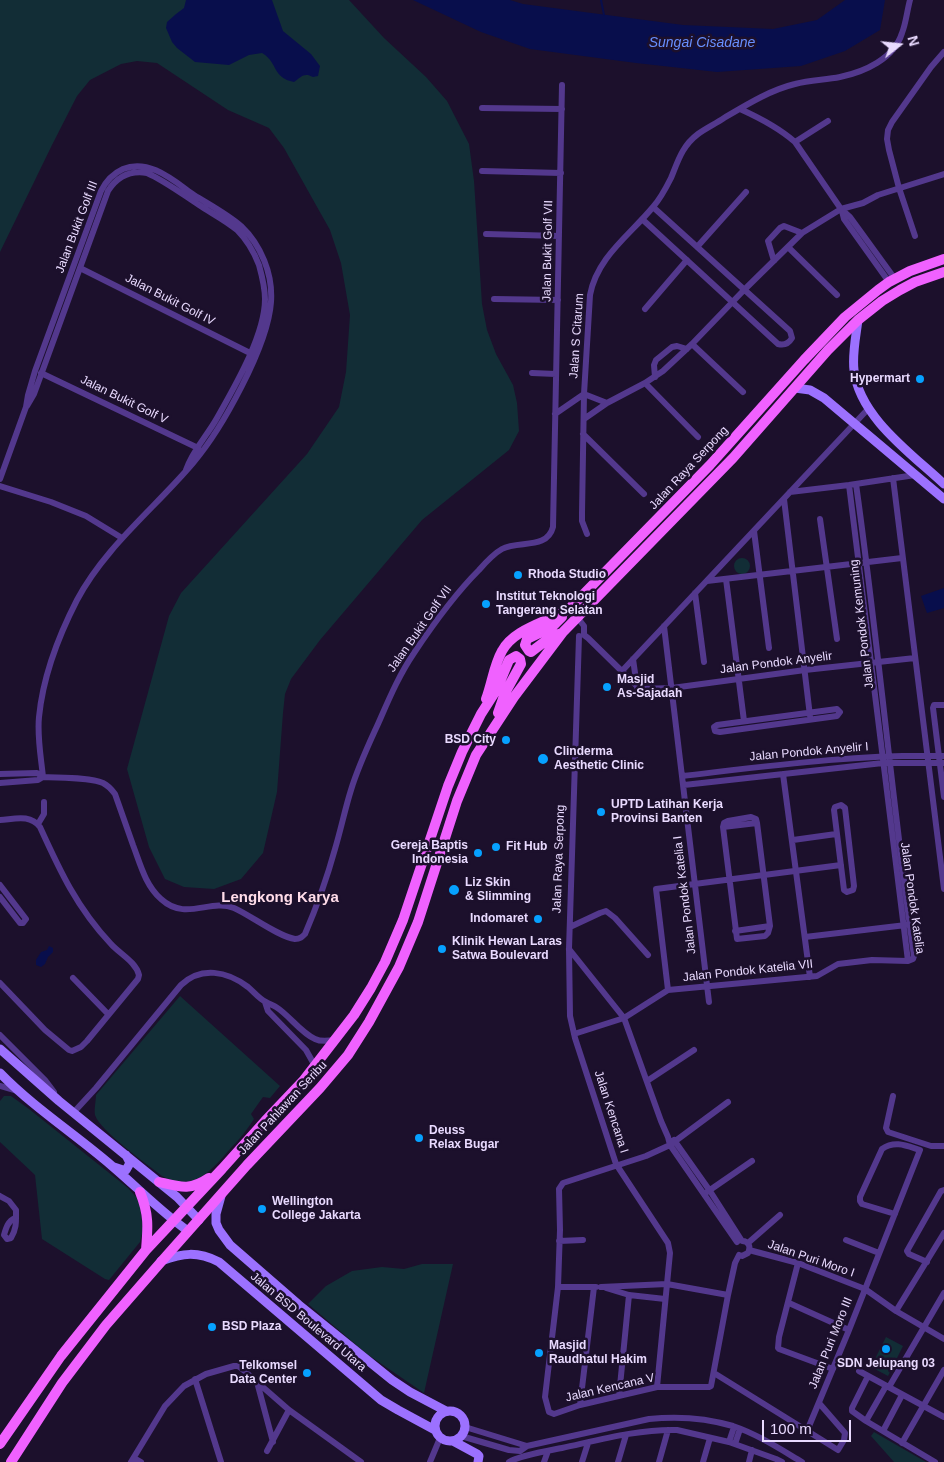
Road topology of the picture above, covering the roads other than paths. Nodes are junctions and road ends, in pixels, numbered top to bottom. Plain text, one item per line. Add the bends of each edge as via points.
1 (910, 0) edge
2 (944, 52) edge
3 (562, 85) dead end
4 (482, 108) dead end
5 (562, 109) junction
6 (740, 109) junction
7 (828, 121) dead end
8 (796, 142) junction
9 (482, 171) dead end
10 (561, 172) junction
11 (944, 174) edge
12 (898, 188) junction
13 (746, 192) dead end
14 (653, 207) junction
15 (841, 210) junction
16 (642, 219) junction
17 (802, 233) junction
18 (486, 234) dead end
19 (559, 236) junction
20 (915, 236) dead end
21 (697, 247) junction
22 (788, 247) junction
23 (944, 259) edge
24 (687, 260) junction
25 (774, 261) junction
26 (80, 268) junction
27 (944, 272) edge
28 (892, 281) junction
29 (744, 290) junction
30 (837, 295) dead end
31 (494, 299) dead end
32 (558, 300) junction
33 (733, 302) junction
34 (645, 309) dead end
35 (858, 320) junction
36 (690, 347) junction
37 (250, 353) junction
38 (41, 373) junction
39 (532, 373) dead end
40 (556, 374) junction
41 (655, 376) junction
42 (645, 383) junction
43 (795, 388) junction
44 (743, 392) dead end
45 (584, 394) junction
46 (607, 403) junction
47 (26, 407) junction
48 (869, 408) junction
49 (555, 414) junction
50 (584, 419) junction
51 (854, 423) junction
52 (583, 434) junction
53 (698, 437) dead end
54 (198, 448) junction
55 (185, 472) junction
56 (915, 475) junction
57 (893, 478) junction
58 (0, 479) edge
59 (852, 484) junction
60 (944, 484) edge
61 (0, 486) edge
62 (790, 492) junction
63 (644, 494) dead end
64 (944, 498) edge
65 (784, 499) junction
66 (820, 519) dead end
67 (857, 520) junction
68 (754, 531) junction
69 (587, 534) dead end
70 (122, 538) junction
71 (902, 558) junction
72 (867, 562) junction
73 (859, 563) junction
74 (827, 568) junction
75 (794, 572) junction
76 (760, 575) junction
77 (726, 579) junction
78 (707, 581) junction
79 (695, 593) junction
80 (570, 608) junction
81 (576, 617) junction
82 (664, 626) junction
83 (564, 630) junction
84 (583, 634) junction
85 (837, 639) dead end
86 (769, 648) dead end
87 (915, 658) junction
88 (633, 659) junction
89 (704, 662) dead end
90 (875, 662) junction
91 (805, 670) junction
92 (621, 672) junction
93 (739, 679) junction
94 (672, 688) junction
95 (639, 690) junction
96 (944, 704) edge
97 (481, 714) junction
98 (744, 721) junction
99 (776, 721) junction
100 (495, 724) junction
101 (886, 759) junction
102 (927, 759) junction
103 (942, 759) edge
104 (0, 774) edge
105 (783, 774) junction
106 (682, 776) junction
107 (43, 777) junction
108 (0, 783) edge
109 (684, 785) junction
110 (944, 797) edge
111 (44, 802) dead end
112 (0, 820) edge
113 (38, 824) junction
114 (836, 834) junction
115 (793, 840) junction
116 (841, 865) junction
117 (797, 871) junction
118 (764, 875) junction
119 (729, 879) junction
120 (695, 883) junction
121 (0, 885) edge
122 (944, 889) edge
123 (0, 896) edge
124 (907, 925) junction
125 (570, 927) junction
126 (805, 937) junction
127 (569, 949) junction
128 (648, 955) dead end
129 (908, 961) joint
130 (810, 977) junction
131 (73, 978) dead end
132 (0, 984) edge
133 (707, 987) junction
134 (668, 990) junction
135 (265, 1002) junction
136 (709, 1002) dead end
137 (108, 1014) junction
138 (624, 1018) junction
139 (574, 1034) junction
140 (0, 1035) edge
141 (334, 1040) junction
142 (0, 1049) edge
143 (694, 1050) dead end
144 (315, 1066) junction
145 (0, 1073) edge
146 (646, 1081) junction
147 (0, 1087) edge
148 (18, 1091) junction
149 (893, 1096) dead end
150 (59, 1101) junction
151 (728, 1102) dead end
152 (74, 1112) junction
153 (673, 1143) junction
154 (944, 1146) edge
155 (124, 1153) junction
156 (752, 1161) dead end
157 (616, 1164) junction
158 (112, 1166) junction
159 (222, 1169) junction
160 (159, 1182) junction
161 (944, 1190) edge
162 (140, 1192) junction
163 (707, 1193) junction
164 (0, 1196) edge
165 (221, 1196) junction
166 (187, 1206) junction
167 (895, 1214) junction
168 (780, 1216) dead end
169 (15, 1218) dead end
170 (173, 1220) junction
171 (199, 1220) junction
172 (188, 1231) junction
173 (944, 1233) edge
174 (582, 1240) dead end
175 (846, 1240) dead end
176 (559, 1241) junction
177 (742, 1242) junction
178 (146, 1250) junction
179 (749, 1250) junction
180 (879, 1253) junction
181 (737, 1256) junction
182 (160, 1262) junction
183 (927, 1262) junction
184 (798, 1263) junction
185 (667, 1284) junction
186 (558, 1287) junction
187 (598, 1287) junction
188 (864, 1291) junction
189 (944, 1293) edge
190 (629, 1295) junction
191 (728, 1295) junction
192 (665, 1299) junction
193 (789, 1303) junction
194 (896, 1311) junction
195 (924, 1327) junction
196 (849, 1330) junction
197 (944, 1339) edge
198 (833, 1369) junction
199 (944, 1370) edge
200 (858, 1372) dead end
201 (714, 1373) junction
202 (868, 1376) junction
203 (195, 1379) junction
204 (257, 1382) junction
205 (888, 1386) junction
206 (657, 1387) junction
207 (902, 1394) junction
208 (618, 1396) junction
209 (819, 1403) junction
210 (580, 1405) junction
211 (924, 1406) junction
212 (288, 1410) junction
213 (446, 1411) junction
214 (944, 1418) edge
215 (866, 1421) junction
216 (737, 1428) junction
217 (668, 1430) junction
218 (807, 1431) junction
219 (883, 1431) junction
220 (438, 1434) junction
221 (460, 1434) junction
222 (626, 1435) junction
223 (496, 1436) junction
224 (710, 1438) junction
225 (272, 1442) junction
226 (588, 1442) junction
227 (732, 1443) junction
228 (902, 1443) junction
229 (0, 1444) edge
230 (493, 1446) junction
231 (527, 1446) junction
232 (752, 1450) junction
233 (267, 1451) dead end
234 (548, 1451) junction
235 (132, 1460) edge
236 (11, 1462) edge
237 (141, 1462) edge
238 (221, 1462) edge
239 (361, 1462) edge
240 (430, 1462) edge
241 (478, 1462) edge
242 (509, 1462) edge
243 (544, 1462) edge
244 (582, 1462) edge
245 (618, 1462) edge
246 (659, 1462) edge
247 (703, 1462) edge
248 (749, 1462) edge
249 (782, 1462) edge
250 (802, 1462) edge
251 (935, 1462) edge

1 - 6 street, Jalan S Citarum via 902,34 895,47 875,64 840,77 794,84
2 - 12 street via 930,67 888,130 887,139
3 - 5 street, Jalan Bukit Golf VII
4 - 5 street
5 - 10 street, Jalan Bukit Golf VII
6 - 8 street via 774,126
6 - 14 street, Jalan S Citarum via 699,133 684,147
7 - 8 street
8 - 15 street
9 - 10 street
10 - 19 street, Jalan Bukit Golf VII
11 - 12 street
12 - 15 street
12 - 20 street
13 - 21 street
14 - 16 street, Jalan S Citarum
14 - 21 street
15 - 17 street
15 - 28 street via 844,219
16 - 24 street
16 - 45 street, Jalan S Citarum via 603,263 592,283
17 - 22 street
17 - 25 street via 784,226 780,228 768,240
18 - 19 street
19 - 32 street, Jalan Bukit Golf VII
21 - 29 street
22 - 25 street
22 - 30 street
23 - 28 main road, Jalan Raya Serpong
24 - 33 street
24 - 34 street
25 - 29 street
26 - 37 street, Jalan Bukit Golf IV
26 - 37 street, Jalan Bukit Golf III via 111,186 132,172 152,176 230,224 254,254 265,299
26 - 38 street, Jalan Bukit Golf III
27 - 35 main road, Jalan Raya Serpong via 915,282 882,300
28 - 80 main road, Jalan Raya Serpong via 845,317 710,466
29 - 33 street
29 - 33 street via 790,332 792,338 789,342 778,344
31 - 32 street
32 - 40 street, Jalan Bukit Golf VII
33 - 36 street
35 - 43 main road, Jalan Raya Serpong
35 - 48 street via 854,370 859,390
36 - 41 street
36 - 41 street via 672,347 656,360
36 - 44 street
37 - 54 street, Jalan Bukit Golf III
38 - 47 street, Jalan Bukit Golf III
38 - 54 street, Jalan Bukit Golf V
39 - 40 street
40 - 49 street, Jalan Bukit Golf VII
41 - 42 street
42 - 46 street
42 - 53 street
43 - 51 street via 813,391
43 - 81 main road, Jalan Raya Serpong via 733,458
45 - 46 street
45 - 49 street
45 - 50 street, Jalan S Citarum
46 - 50 street
47 - 55 street, Jalan Bukit Golf III via 35,371 104,186 111,176 127,168 141,166 155,170 225,214 248,234 261,254 271,294 270,315 246,376 216,430
47 - 58 street, Jalan Bukit Golf III
48 - 51 street
48 - 60 street via 891,436
49 - 107 street, Jalan Bukit Golf VII via 551,534 547,539 509,546 496,553 454,597 399,676 358,769 324,885 302,938 281,934 230,906 185,910 167,904 145,877 115,794 108,786 89,780
50 - 52 street, Jalan S Citarum
51 - 56 street
51 - 62 street
52 - 63 street
52 - 69 street, Jalan S Citarum via 582,513
54 - 55 street, Jalan Bukit Golf III
55 - 70 street, Jalan Bukit Golf III
56 - 57 street
56 - 64 street
57 - 59 street
57 - 71 street
59 - 62 street
59 - 67 street, Jalan Pondok Kemuning
61 - 70 street via 86,516
62 - 65 street
65 - 68 street
65 - 75 street
66 - 74 street
67 - 72 street, Jalan Pondok Kemuning
67 - 73 street, Jalan Pondok Kemuning
68 - 76 street
68 - 78 street
70 - 107 street, Jalan Bukit Golf III via 78,599 50,664 38,718
71 - 72 street
71 - 87 street
72 - 73 street
72 - 90 street, Jalan Pondok Kemuning
73 - 74 street
73 - 90 street, Jalan Pondok Kemuning
74 - 75 street
74 - 85 street
75 - 76 street
75 - 91 street
76 - 77 street
76 - 86 street
77 - 78 street
77 - 93 street
78 - 79 street
79 - 82 street
79 - 89 street
80 - 83 main road via 552,627 525,640 527,650 531,652
80 - 97 main road, Jalan Raya Serpong via 522,631 507,643 497,663
81 - 83 main road, Jalan Raya Serpong
81 - 84 street via 584,626
82 - 88 street
82 - 94 street, Jalan Pondok Katelia I
83 - 84 street via 575,636
83 - 100 main road, Jalan Raya Serpong
84 - 92 street
84 - 125 street, Jalan Raya Serpong
87 - 90 street, Jalan Pondok Anyelir
87 - 102 street
88 - 92 street
88 - 95 street
90 - 91 street, Jalan Pondok Anyelir
90 - 101 street, Jalan Pondok Kemuning
91 - 93 street, Jalan Pondok Anyelir
91 - 99 street via 810,716
92 - 95 street
93 - 94 street, Jalan Pondok Anyelir
93 - 98 street
94 - 95 street, Jalan Pondok Anyelir
94 - 106 street, Jalan Pondok Katelia I
96 - 103 street via 933,708
97 - 100 main road via 497,689 509,660 513,656 519,657 522,662 505,693
97 - 141 main road, Jalan Pahlawan Seribu via 448,786 403,920 385,962 354,1015
98 - 99 street
98 - 99 street via 717,724 714,729 720,732
100 - 165 main road, Jalan Pahlawan Seribu via 468,773 418,922 399,967 369,1022 348,1056 326,1082
101 - 102 street, Jalan Pondok Anyelir I
101 - 105 street, Jalan Pondok Anyelir I
101 - 106 street, Jalan Pondok Anyelir I via 781,765
101 - 124 street, Jalan Pondok Katelia
102 - 103 street, Jalan Pondok Anyelir I
102 - 122 street
103 - 110 street
104 - 107 street, Jalan Bukit Golf VII via 37,774
105 - 109 street, Jalan Pondok Anyelir I
105 - 115 street
106 - 109 street, Jalan Pondok Katelia I
107 - 108 street, Jalan Bukit Golf VII
109 - 120 street, Jalan Pondok Katelia I
111 - 113 street via 44,814
112 - 113 street via 29,818
113 - 137 street via 80,906 138,972 138,979
114 - 115 street
114 - 116 street
114 - 116 street via 834,810 843,805 854,886 848,892 844,890
115 - 117 street
116 - 117 street
117 - 118 street
117 - 126 street
118 - 119 street
118 - 119 street via 757,823 723,827
118 - 119 street via 770,926 767,935 737,940
119 - 120 street
120 - 133 street, Jalan Pondok Katelia I
120 - 134 street, Jalan Pondok Katelia VII via 656,889
121 - 123 street via 26,919 23,923
124 - 126 street
124 - 129 street, Jalan Pondok Katelia via 914,958
125 - 127 street, Jalan Raya Serpong
125 - 128 street via 606,911
126 - 130 street
127 - 138 street
127 - 139 street, Jalan Kencana I via 570,1016
129 - 130 street, Jalan Pondok Katelia VII via 856,961 833,966
130 - 133 street, Jalan Pondok Katelia VII
131 - 137 street
132 - 137 street via 45,1030 71,1051 81,1047
133 - 134 street, Jalan Pondok Katelia VII
133 - 136 street, Jalan Pondok Katelia I
134 - 138 street
135 - 141 street via 276,1007 314,1039
135 - 144 street via 268,1011 306,1050
135 - 152 street via 229,976 208,973 188,978
138 - 139 street
138 - 146 street
139 - 157 street, Jalan Kencana I
140 - 150 street via 45,1080
141 - 144 main road, Jalan Pahlawan Seribu
142 - 150 street
143 - 146 street
144 - 159 main road, Jalan Pahlawan Seribu
145 - 148 street
146 - 153 street
147 - 148 street
148 - 158 street
149 - 154 street via 886,1128 888,1132 931,1146
150 - 152 street
151 - 153 street
152 - 155 street
153 - 157 street via 646,1156
153 - 163 street
155 - 158 street via 130,1162 126,1170
155 - 160 street
156 - 163 street
157 - 176 street, Jalan Kencana V via 561,1186
157 - 185 street, Jalan Kencana I via 668,1243
158 - 162 street
159 - 160 main road via 199,1185 190,1187
159 - 166 main road, Jalan Pahlawan Seribu
160 - 166 street
161 - 183 street via 907,1251
162 - 170 street
162 - 178 main road via 148,1225
163 - 177 street
164 - 169 street via 14,1207
165 - 171 main road, Jalan Pahlawan Seribu
165 - 213 street, Jalan BSD Boulevard Utara via 216,1222 230,1245 392,1380
166 - 170 main road, Jalan Pahlawan Seribu
166 - 171 street
167 - 167 street, Jalan Puri Moro III via 920,1150 900,1143 882,1149 860,1197 862,1204
167 - 180 street, Jalan Puri Moro III
168 - 177 street
170 - 172 street
170 - 178 main road, Jalan Pahlawan Seribu
171 - 172 main road, Jalan Pahlawan Seribu
172 - 182 main road, Jalan Pahlawan Seribu
173 - 183 street
174 - 176 street
175 - 180 street
176 - 186 street, Jalan Kencana V
177 - 179 street
177 - 181 street via 735,1249
178 - 229 main road, Jalan Pahlawan Seribu via 61,1356
179 - 181 street via 745,1255
179 - 184 street, Jalan Puri Moro I
180 - 188 street, Jalan Puri Moro III
181 - 191 street
182 - 220 street, Jalan BSD Boulevard Utara via 190,1254 208,1256 219,1262 381,1400
182 - 236 main road, Jalan Pahlawan Seribu via 69,1374
183 - 194 street
184 - 188 street, Jalan Puri Moro I
184 - 193 street
185 - 187 street
185 - 191 street
185 - 192 street, Jalan Kencana I
186 - 187 street
186 - 210 street, Jalan Kencana V via 546,1406 554,1414
187 - 190 street
187 - 210 street
188 - 194 street, Jalan Puri Moro I
188 - 196 street, Jalan Puri Moro III
189 - 195 street
190 - 192 street
190 - 208 street
191 - 201 street
192 - 206 street, Jalan Kencana I
193 - 196 street
193 - 198 street via 778,1348
194 - 195 street, Jalan Puri Moro I
195 - 197 street, Jalan Puri Moro I
195 - 205 street
196 - 198 street, Jalan Puri Moro III
198 - 209 street, Jalan Puri Moro III
199 - 211 street
200 - 202 street
201 - 206 street, Jalan Kencana V via 709,1387
201 - 218 street
202 - 205 street
202 - 215 street via 849,1407
203 - 204 street via 236,1366
203 - 235 street via 165,1406
203 - 238 street
204 - 212 street
204 - 225 street
205 - 207 street
205 - 215 street
206 - 208 street, Jalan Kencana V
207 - 211 street
207 - 219 street
208 - 210 street, Jalan Kencana V
209 - 218 street, Jalan Puri Moro III
209 - 218 street via 845,1433 844,1440 838,1450
211 - 214 street
211 - 228 street
212 - 225 street
212 - 239 street
213 - 220 street via 436,1420
213 - 221 street via 461,1415 465,1422
215 - 219 street
216 - 227 street
216 - 231 street via 708,1420 668,1417
216 - 250 street
217 - 222 street
217 - 224 street
217 - 246 street
219 - 228 street
220 - 221 street via 444,1440
220 - 240 street
221 - 223 street
221 - 230 street
221 - 241 street via 479,1456
222 - 226 street
222 - 245 street
223 - 230 street
223 - 231 street
224 - 227 street
224 - 247 street
225 - 233 street
226 - 234 street
226 - 244 street
227 - 232 street
228 - 251 street
230 - 231 street via 520,1451
232 - 248 street
232 - 249 street
234 - 242 street
234 - 243 street
235 - 237 street

